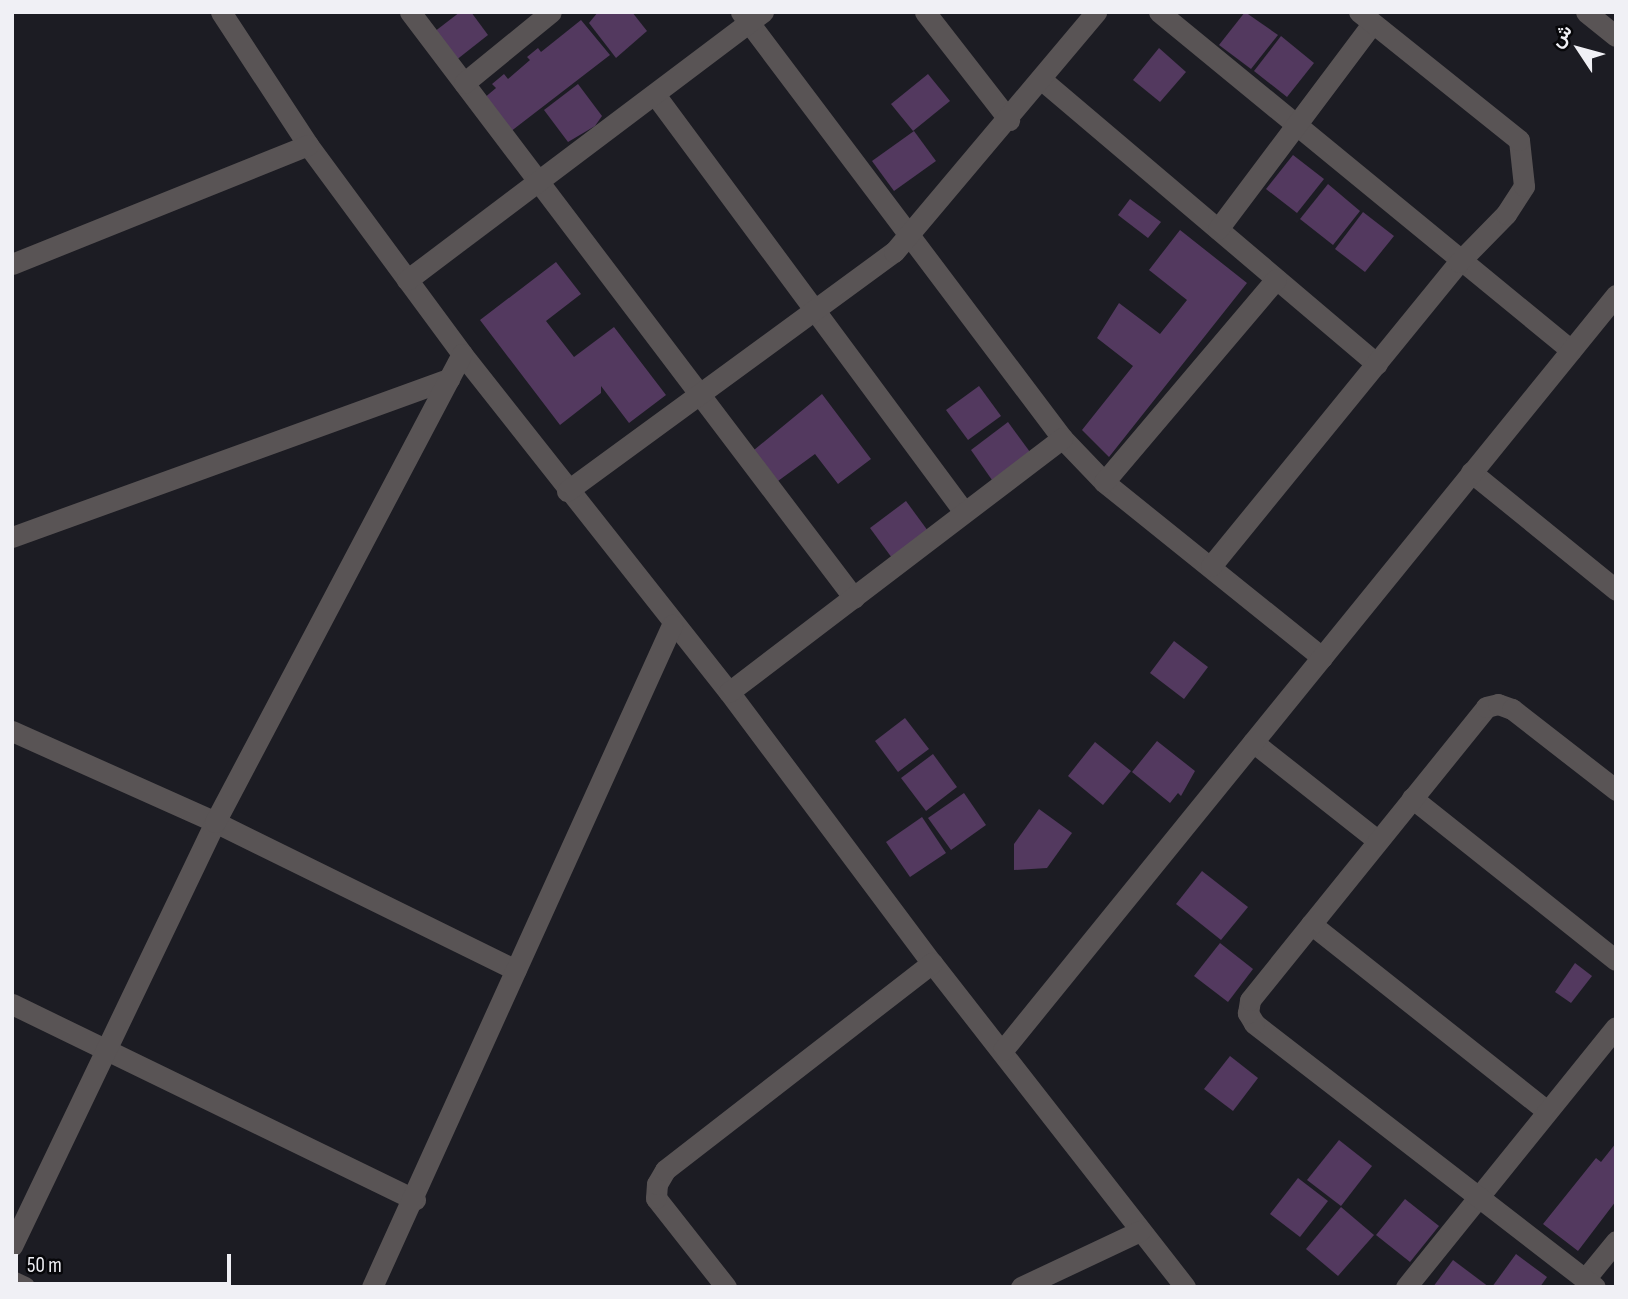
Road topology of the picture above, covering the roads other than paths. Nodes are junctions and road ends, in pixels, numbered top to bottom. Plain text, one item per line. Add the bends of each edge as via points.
1 (220, 12) edge
2 (410, 12) edge
3 (551, 12) edge
4 (1096, 12) edge
5 (1159, 12) edge
6 (1586, 12) edge
7 (929, 14) edge
8 (751, 16) edge
9 (1366, 18) edge
10 (1616, 36) edge
11 (1042, 80) junction
12 (464, 83) junction
13 (656, 96) junction
14 (1009, 120) junction
15 (1298, 128) junction
16 (308, 145) junction
17 (540, 184) junction
18 (1218, 229) junction
19 (911, 237) junction
20 (1460, 262) junction
21 (12, 264) edge
22 (1276, 279) junction
23 (407, 280) junction
24 (1616, 295) edge
25 (817, 310) junction
26 (1571, 351) junction
27 (462, 354) junction
28 (1377, 364) junction
29 (449, 379) junction
30 (700, 398) junction
31 (1062, 438) junction
32 (1471, 472) junction
33 (1104, 482) junction
34 (567, 491) junction
35 (964, 512) junction
36 (12, 537) edge
37 (1211, 566) junction
38 (1616, 590) edge
39 (854, 598) junction
40 (672, 625) junction
41 (1322, 657) junction
42 (729, 692) junction
43 (12, 731) edge
44 (1253, 742) junction
45 (1616, 790) edge
46 (1412, 798) junction
47 (215, 822) junction
48 (1377, 840) junction
49 (1311, 924) junction
50 (1616, 960) edge
51 (932, 963) junction
52 (516, 970) junction
53 (12, 1004) edge
54 (1616, 1027) edge
55 (1003, 1050) junction
56 (107, 1052) junction
57 (1547, 1111) junction
58 (1477, 1198) junction
59 (415, 1200) junction
60 (1140, 1231) junction
61 (1616, 1241) edge
62 (12, 1247) edge
63 (12, 1281) edge
64 (1590, 1283) edge
65 (25, 1287) edge
66 (372, 1287) edge
67 (726, 1287) edge
68 (1021, 1287) edge
69 (1185, 1287) edge
70 (1406, 1287) edge

1 - 16 street
2 - 12 street
3 - 12 street
4 - 11 street
5 - 15 street
6 - 10 street
7 - 14 street
8 - 13 street
8 - 19 street
9 - 15 street
9 - 20 street via 1519,141 1524,186 1506,214
11 - 14 street
11 - 18 street
12 - 17 street
13 - 17 street
13 - 25 street
14 - 19 street
15 - 18 street
15 - 20 street
16 - 21 street
16 - 23 street
17 - 23 street
17 - 30 street
18 - 22 street
19 - 25 street
19 - 31 street
20 - 26 street
20 - 28 street
22 - 28 street
22 - 33 street
23 - 27 street
24 - 26 street
25 - 30 street
25 - 35 street
26 - 32 street
27 - 29 street
27 - 34 street
28 - 37 street
29 - 36 street
29 - 47 street
30 - 34 street
30 - 39 street
31 - 33 street
31 - 35 street
32 - 38 street
32 - 41 street
33 - 37 street
34 - 40 street
35 - 39 street
37 - 41 street
39 - 42 street
40 - 42 street
40 - 52 street
41 - 44 street
42 - 51 street
43 - 47 street
44 - 48 street
44 - 55 street
45 - 46 street via 1499,704 1475,716
46 - 48 street
46 - 50 street
47 - 52 street
47 - 56 street
48 - 49 street
49 - 57 street
49 - 58 street via 1250,1000 1248,1013 1254,1023
51 - 55 street
51 - 67 street via 665,1170 656,1198
52 - 59 street
53 - 56 street
54 - 57 street
55 - 60 street
56 - 59 street
56 - 62 street
57 - 58 street
58 - 64 street
58 - 70 street
59 - 66 street
60 - 68 street
60 - 69 street
61 - 64 street
63 - 65 street

